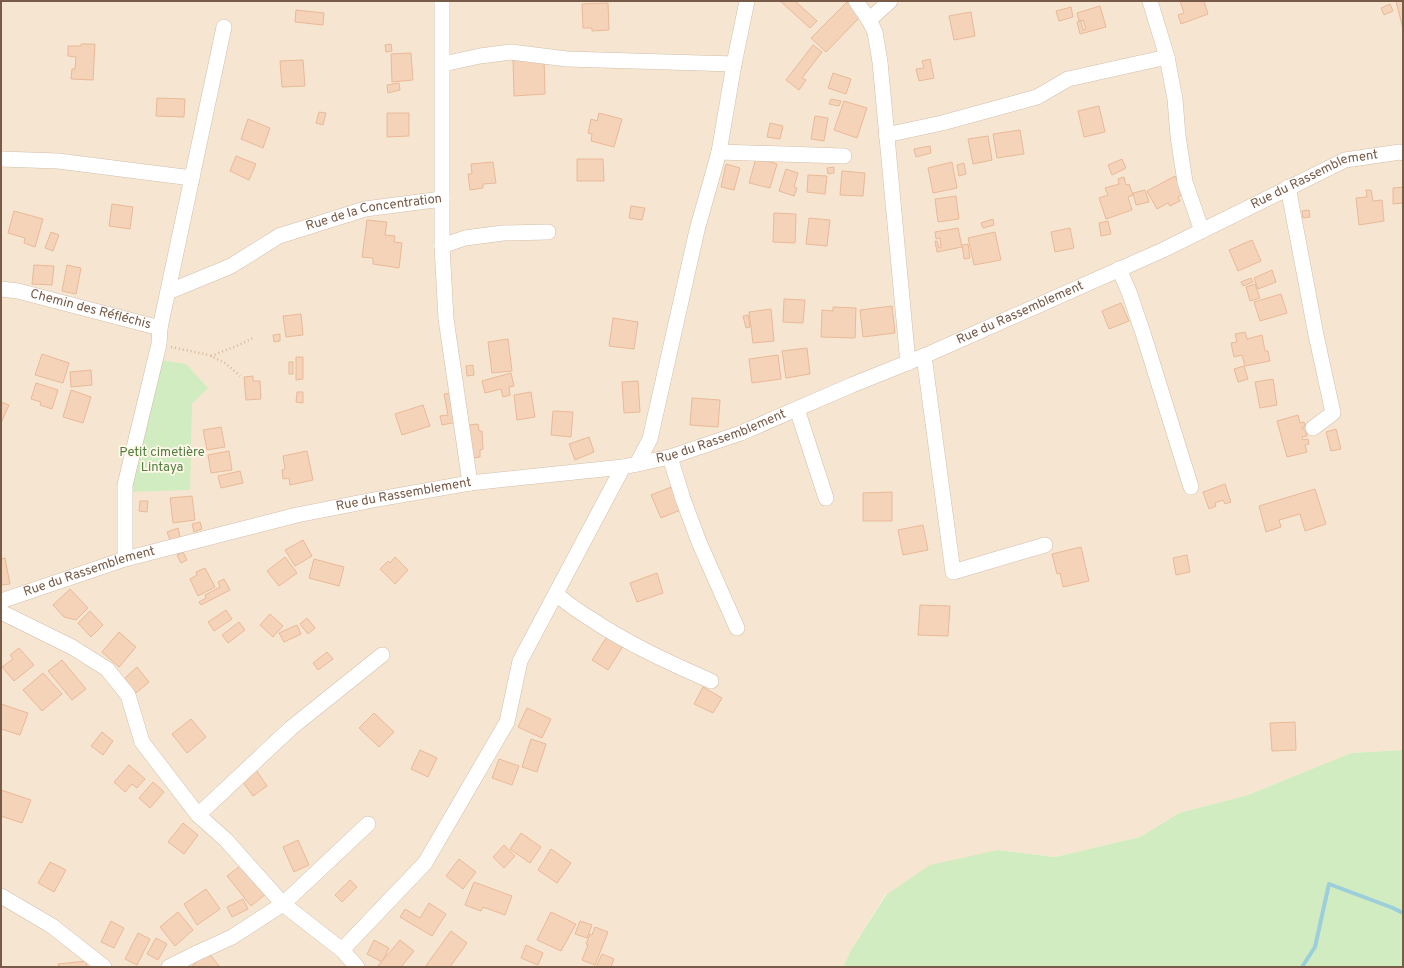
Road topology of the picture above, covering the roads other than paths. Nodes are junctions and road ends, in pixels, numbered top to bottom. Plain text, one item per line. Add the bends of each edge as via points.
1 (442, 1) edge
2 (747, 1) edge
3 (856, 1) edge
4 (890, 1) edge
5 (1150, 1) edge
6 (869, 20) junction
7 (224, 27) dead end
8 (1166, 57) junction
9 (443, 64) junction
10 (734, 64) junction
11 (886, 135) junction
12 (720, 152) junction
13 (1403, 152) edge
14 (844, 156) dead end
15 (1, 159) edge
16 (192, 178) junction
17 (1288, 187) junction
18 (442, 199) junction
19 (1202, 231) junction
20 (548, 232) dead end
21 (442, 246) junction
22 (1119, 269) junction
23 (1, 289) edge
24 (168, 292) junction
25 (160, 328) junction
26 (924, 356) junction
27 (908, 363) junction
28 (796, 409) junction
29 (1313, 428) dead end
30 (670, 457) junction
31 (630, 466) junction
32 (470, 484) junction
33 (1191, 487) dead end
34 (826, 498) dead end
35 (1045, 545) dead end
36 (125, 559) junction
37 (556, 594) junction
38 (1, 602) edge
39 (1, 612) edge
40 (737, 628) dead end
41 (382, 655) dead end
42 (711, 681) dead end
43 (198, 815) junction
44 (368, 824) dead end
45 (1, 896) edge
46 (283, 904) junction
47 (342, 950) junction
48 (104, 967) edge
49 (169, 967) edge
50 (358, 967) edge

1 - 9 street
2 - 10 street
3 - 6 street
4 - 6 street
5 - 8 street
6 - 11 street via 875,32 880,62
7 - 16 street
8 - 11 street via 1068,79 1037,97 942,123
8 - 19 street via 1175,99 1185,182
9 - 10 street via 511,52 566,59
9 - 18 street
10 - 12 street
11 - 27 street
12 - 14 street
12 - 31 street via 697,230 650,439
13 - 17 street, Rue du Rassemblement via 1345,160
15 - 16 street via 58,161
16 - 24 street
17 - 19 street, Rue du Rassemblement
17 - 29 street via 1333,414
18 - 21 street, Rue de la Concentration
18 - 24 street, Rue de la Concentration via 364,209 279,236 231,266
19 - 22 street, Rue du Rassemblement
20 - 21 street via 495,234 465,238
21 - 32 street, Rue de la Concentration via 446,319
22 - 26 street, Rue du Rassemblement
22 - 33 street via 1143,333
23 - 25 street, Chemin des Réfléchis via 18,291
24 - 25 street
25 - 36 street, Chemin des Réfléchis via 159,344 125,485
26 - 27 street, Rue du Rassemblement
26 - 35 street via 953,572
27 - 28 street, Rue du Rassemblement
28 - 30 street, Rue du Rassemblement via 741,433
28 - 34 street
30 - 31 street, Rue du Rassemblement
30 - 40 street via 699,542
31 - 32 street, Rue du Rassemblement
31 - 37 street
32 - 36 street, Rue du Rassemblement via 297,515
36 - 38 street, Rue du Rassemblement
37 - 42 street via 591,620 626,640
37 - 47 street via 520,661 507,722 425,863
39 - 43 street via 72,647 107,669 128,695 142,742
41 - 43 street via 291,728
43 - 46 street via 226,840
44 - 46 street
45 - 48 street via 52,926
46 - 47 street
46 - 49 street via 232,938
47 - 50 street

